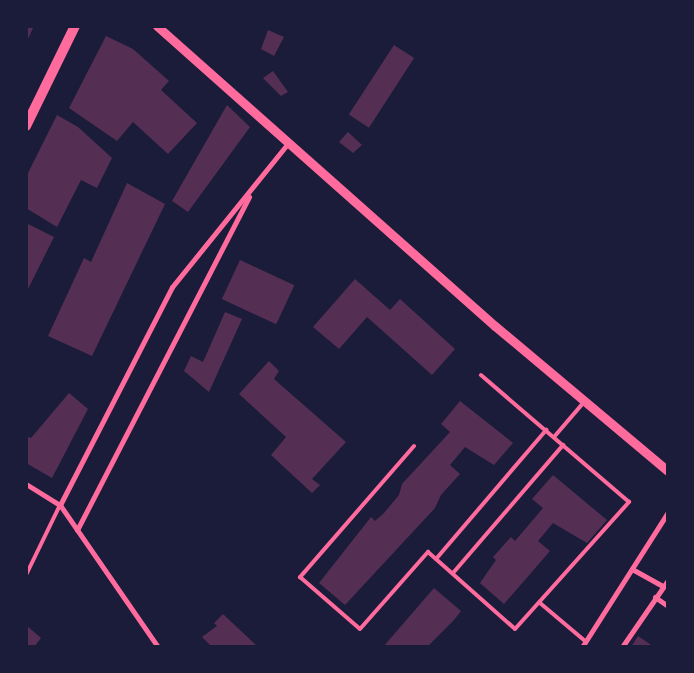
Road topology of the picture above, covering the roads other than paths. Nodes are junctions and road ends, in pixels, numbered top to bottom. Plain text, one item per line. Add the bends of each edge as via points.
1 (76, 26) edge
2 (157, 26) edge
3 (26, 126) edge
4 (289, 141) junction
5 (253, 188) junction
6 (481, 375) dead end
7 (584, 402) junction
8 (546, 430) junction
9 (554, 437) junction
10 (563, 445) junction
11 (414, 446) dead end
12 (668, 471) edge
13 (26, 484) edge
14 (60, 505) junction
15 (668, 512) edge
16 (77, 530) junction
17 (436, 559) junction
18 (632, 569) junction
19 (453, 573) junction
20 (26, 575) edge
21 (668, 580) edge
22 (663, 586) junction
23 (656, 597) junction
24 (540, 603) junction
25 (668, 606) edge
26 (586, 641) junction
27 (158, 647) edge
28 (582, 647) edge
29 (622, 647) edge

1 - 3 main road
2 - 4 street
4 - 5 street
4 - 7 street
5 - 14 street via 172,287
5 - 16 street
6 - 8 lane
7 - 9 lane
7 - 12 street
8 - 9 lane
8 - 17 lane
9 - 10 lane
10 - 19 lane
10 - 24 lane via 630,502
11 - 17 lane via 300,577 360,629 428,552
13 - 14 street
14 - 16 street
14 - 20 lane
15 - 18 street
16 - 27 street
17 - 19 lane
18 - 22 street
18 - 26 street
19 - 24 lane via 515,629
21 - 22 street
22 - 23 street
23 - 25 street
23 - 29 street
24 - 26 lane
26 - 28 street

